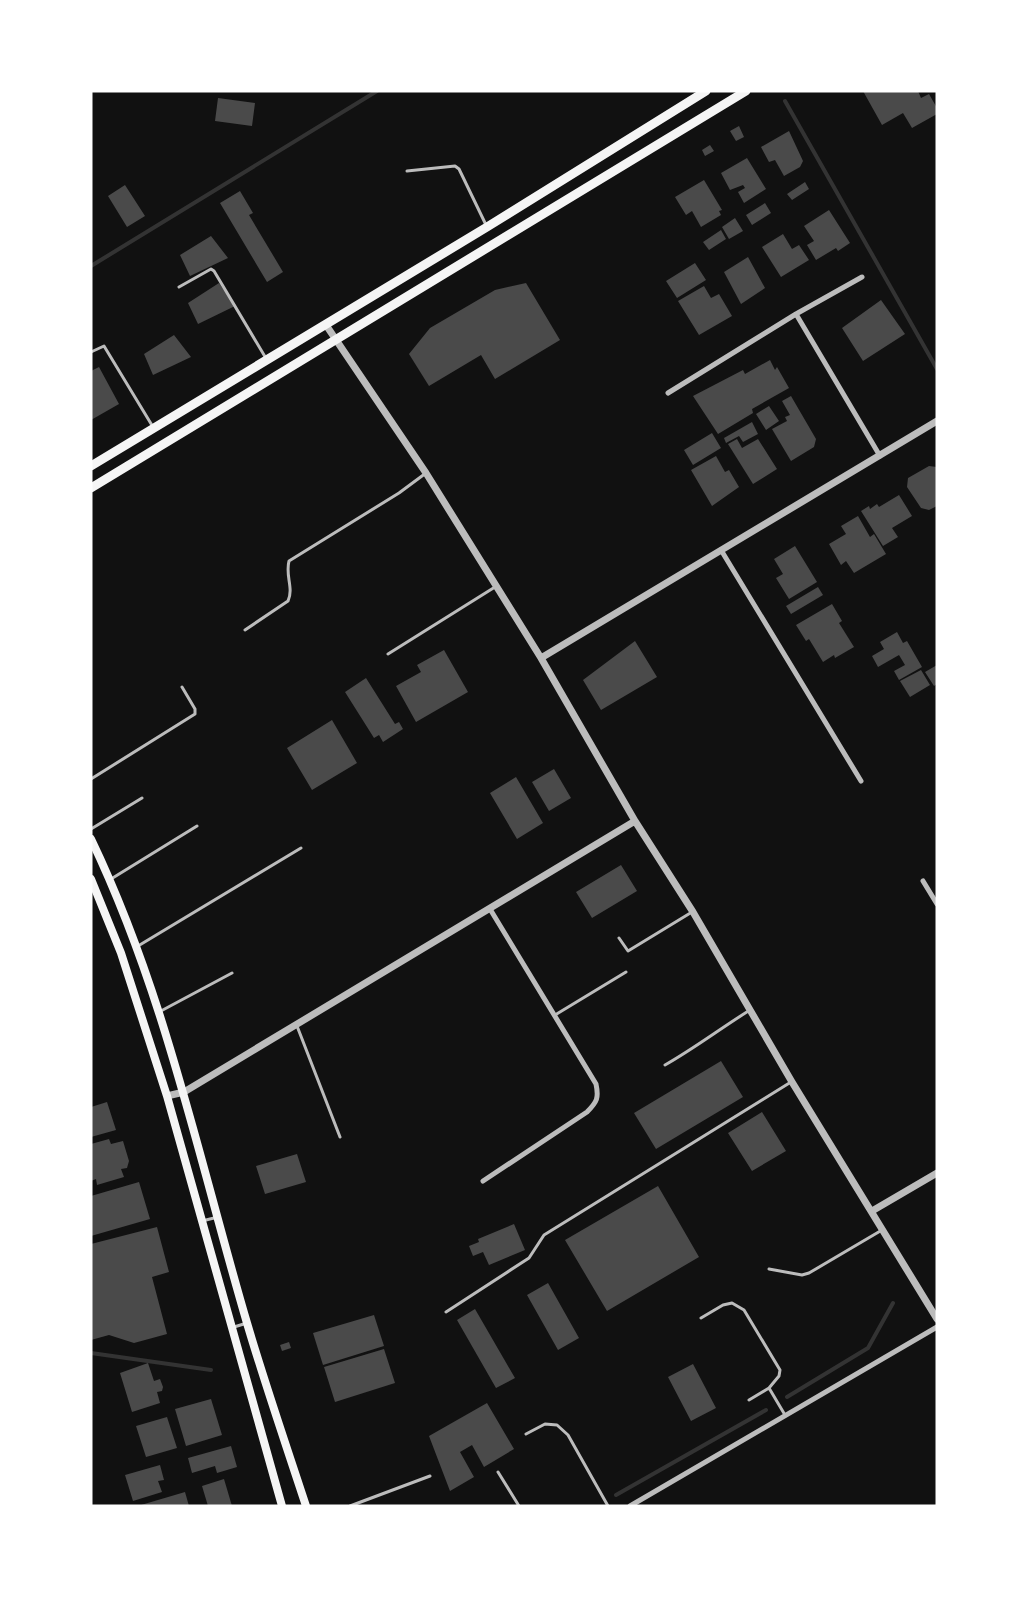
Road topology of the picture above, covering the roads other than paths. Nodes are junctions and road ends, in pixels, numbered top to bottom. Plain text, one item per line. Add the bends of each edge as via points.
1 (706, 91) edge
2 (746, 91) edge
3 (407, 171) dead end
4 (487, 227) junction
5 (862, 277) dead end
6 (179, 287) dead end
7 (796, 314) junction
8 (326, 325) junction
9 (336, 340) junction
10 (91, 352) edge
11 (267, 360) junction
12 (668, 393) dead end
13 (937, 422) edge
14 (153, 427) junction
15 (880, 456) junction
16 (91, 466) edge
17 (426, 472) junction
18 (91, 488) edge
19 (721, 550) junction
20 (496, 587) junction
21 (245, 630) dead end
22 (388, 654) dead end
23 (541, 658) junction
24 (182, 687) dead end
25 (91, 779) edge
26 (861, 781) dead end
27 (142, 798) dead end
28 (635, 822) junction
29 (197, 826) dead end
30 (91, 829) edge
31 (91, 839) edge
32 (301, 848) dead end
33 (91, 879) edge
34 (110, 879) junction
35 (923, 881) dead end
36 (937, 904) edge
37 (490, 909) junction
38 (693, 912) junction
39 (619, 938) dead end
40 (138, 946) junction
41 (626, 972) dead end
42 (232, 973) dead end
43 (750, 1010) junction
44 (159, 1012) junction
45 (554, 1016) junction
46 (296, 1025) junction
47 (665, 1065) dead end
48 (792, 1082) junction
49 (184, 1092) junction
50 (167, 1096) junction
51 (340, 1137) dead end
52 (937, 1172) edge
53 (483, 1180) dead end
54 (872, 1211) junction
55 (218, 1217) junction
56 (201, 1221) junction
57 (883, 1230) junction
58 (769, 1269) dead end
59 (446, 1312) dead end
60 (700, 1318) dead end
61 (937, 1319) edge
62 (248, 1323) junction
63 (937, 1327) edge
64 (231, 1328) junction
65 (769, 1388) junction
66 (750, 1400) dead end
67 (785, 1415) junction
68 (526, 1434) dead end
69 (498, 1472) dead end
70 (430, 1476) dead end
71 (282, 1506) edge
72 (306, 1506) edge
73 (350, 1506) edge
74 (519, 1506) edge
75 (608, 1506) edge
76 (630, 1506) edge

1 - 4 main road
2 - 9 main road
3 - 4 lane via 455,166
4 - 8 main road
5 - 7 street
6 - 11 lane via 214,270
7 - 12 street
7 - 15 street
8 - 9 street
8 - 11 main road
9 - 17 street
9 - 18 main road
10 - 14 lane via 104,346
11 - 14 main road
13 - 15 street
14 - 16 main road
15 - 19 street
17 - 20 street
17 - 21 lane via 399,493 289,561 286,572 291,593 288,601
19 - 23 street
19 - 26 street
20 - 22 lane
20 - 23 street
23 - 28 street
24 - 25 lane via 195,714
27 - 30 lane
28 - 37 street
28 - 38 street
29 - 34 lane
31 - 34 main road
32 - 40 lane
33 - 50 main road via 121,952
34 - 40 main road
35 - 36 street
37 - 45 street
37 - 46 street
38 - 39 lane via 628,951
38 - 43 street
40 - 44 main road
41 - 45 lane
42 - 44 lane
43 - 47 lane
43 - 48 street
44 - 49 main road
45 - 53 street via 596,1084 599,1096 596,1103
46 - 49 street
46 - 51 lane
48 - 54 street
48 - 59 lane via 544,1235 529,1258
49 - 50 street
49 - 55 main road
50 - 56 main road
52 - 54 street
54 - 57 street
55 - 56 lane
55 - 62 main road
56 - 64 main road
57 - 58 lane via 809,1273 802,1275
57 - 61 street
60 - 65 lane via 732,1303 744,1310 780,1370
62 - 64 lane
62 - 72 main road
63 - 67 street
64 - 71 main road
65 - 66 lane
65 - 67 lane
67 - 76 street
68 - 75 lane via 545,1424 557,1424 568,1436
69 - 74 lane
70 - 73 lane

